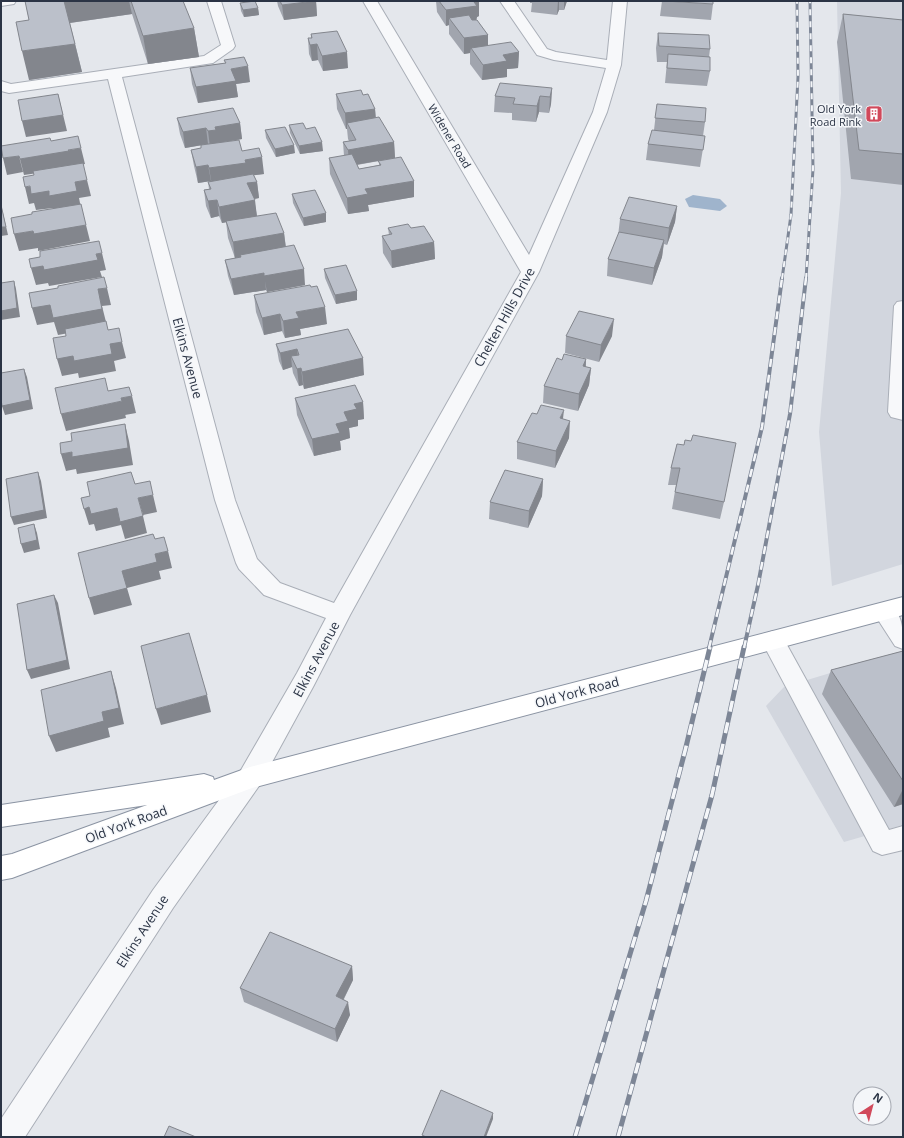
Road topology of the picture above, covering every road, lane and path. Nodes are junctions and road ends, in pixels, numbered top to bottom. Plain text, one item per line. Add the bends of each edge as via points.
1 (9, 1) edge
2 (214, 1) edge
3 (370, 1) edge
4 (507, 1) edge
5 (620, 1) edge
6 (1, 2) edge
7 (614, 65) junction
8 (114, 73) junction
9 (1, 85) edge
10 (530, 272) junction
11 (903, 306) edge
12 (903, 414) edge
13 (893, 609) edge
14 (339, 614) junction
15 (773, 640) junction
16 (903, 640) edge
17 (250, 778) junction
18 (1, 816) edge
19 (903, 838) edge
20 (1, 868) edge
21 (7, 1137) edge

1 - 6 street
2 - 8 street via 228,46 208,60
3 - 10 street, Widener Road
4 - 7 street via 542,52
5 - 7 street, Chelten Hills Drive
7 - 10 street, Chelten Hills Drive via 600,112
8 - 9 street via 9,89
8 - 14 street, Elkins Avenue via 226,500 247,563 272,589
10 - 14 street, Chelten Hills Drive
11 - 12 street via 898,412
13 - 15 highway, Old York Road
13 - 16 street
14 - 17 street, Elkins Avenue
15 - 17 highway, Old York Road
15 - 19 street via 882,844
17 - 18 highway, Old York Road
17 - 20 highway, Old York Road
17 - 21 street, Elkins Avenue via 163,899

